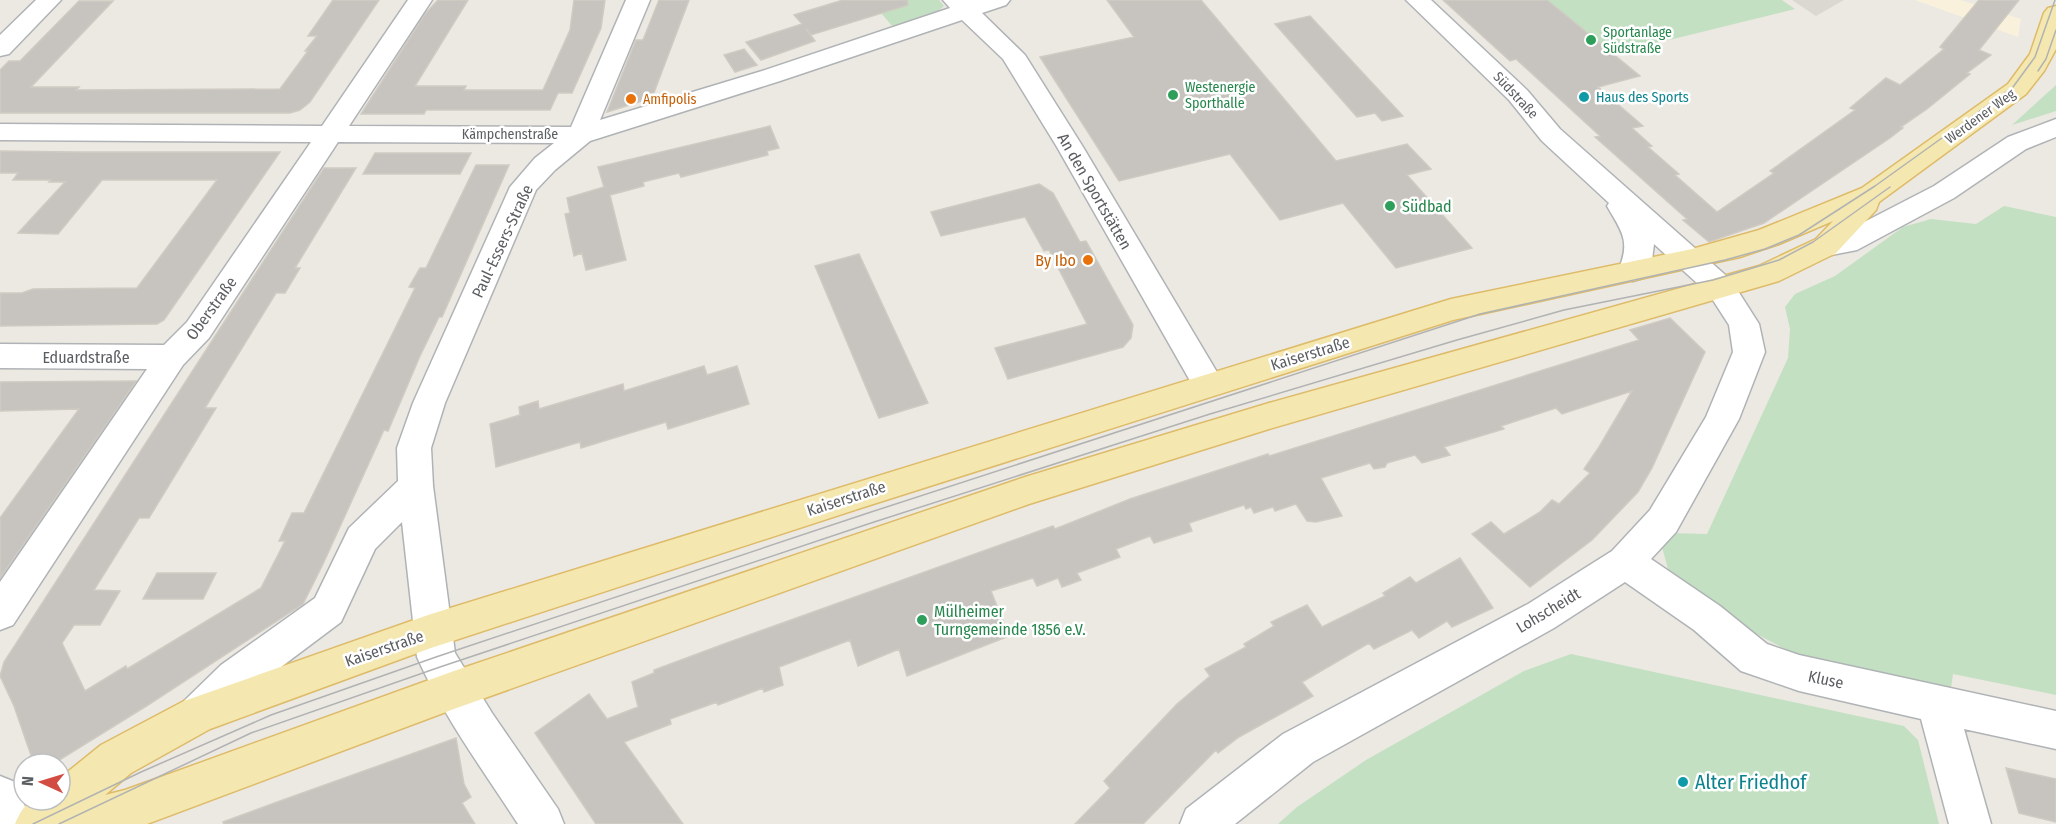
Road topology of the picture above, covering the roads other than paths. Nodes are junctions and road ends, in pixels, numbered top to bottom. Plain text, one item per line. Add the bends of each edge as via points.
1 (49, 0) edge
2 (420, 0) edge
3 (998, 0) edge
4 (1418, 0) edge
5 (960, 5) edge
6 (631, 6) edge
7 (2056, 13) edge
8 (0, 48) edge
9 (2056, 127) edge
10 (0, 132) edge
11 (330, 133) junction
12 (582, 135) junction
13 (1612, 191) junction
14 (1872, 194) junction
15 (1826, 246) junction
16 (1692, 260) junction
17 (1633, 271) junction
18 (1720, 287) junction
19 (0, 356) edge
20 (172, 357) junction
21 (1208, 384) junction
22 (416, 486) junction
23 (1625, 562) junction
24 (0, 613) edge
25 (431, 631) junction
26 (454, 690) junction
27 (1936, 704) junction
28 (198, 714) junction
29 (2056, 730) edge
30 (0, 797) edge
31 (11, 824) edge
32 (36, 824) edge
33 (73, 824) edge
34 (543, 824) edge
35 (1201, 824) edge
36 (1970, 824) edge

1 - 8 street
2 - 11 street, Oberstraße
3 - 5 street, Kämpchenstraße
4 - 13 street, Südstraße
5 - 12 street, Kämpchenstraße via 771,76
5 - 21 street, An den Sportstätten via 1013,55
6 - 12 street, Paul-Essers-Straße
7 - 14 main road, Werdener Weg via 2042,57 2017,89
9 - 15 street via 2017,143 1944,192 1847,243
10 - 11 street, Kämpchenstraße
11 - 12 street, Kämpchenstraße
11 - 20 street, Oberstraße via 198,330
12 - 22 street, Paul-Essers-Straße via 545,164 524,188 429,403 414,448
13 - 16 street, Südstraße
13 - 17 street, Südstraße via 1640,238 1642,251
14 - 15 main road, Werdener Weg
14 - 16 main road, Werdener Weg via 1769,237
15 - 18 main road, Werdener Weg via 1769,274
16 - 17 main road, Kaiserstraße
16 - 18 street, Südstraße
17 - 21 main road, Kaiserstraße via 1451,310
18 - 23 street, Lohscheidt via 1744,324 1749,352 1722,419 1695,469 1663,521
18 - 26 main road via 1269,416 1025,491
19 - 20 street, Eduardstraße
20 - 24 street, Oberstraße
21 - 25 main road, Kaiserstraße
22 - 25 street, Paul-Essers-Straße
22 - 28 street via 362,539 328,610 235,678
23 - 27 street, Kluse via 1707,618 1755,658 1799,673
23 - 35 street, Lohscheidt via 1541,616 1298,748
25 - 26 street, Paul-Essers-Straße via 436,657
25 - 28 main road, Kaiserstraße
26 - 33 main road via 125,811
26 - 34 street, Paul-Essers-Straße
27 - 29 street, Kluse
27 - 36 street
28 - 32 main road, Kaiserstraße via 116,759
30 - 31 street

